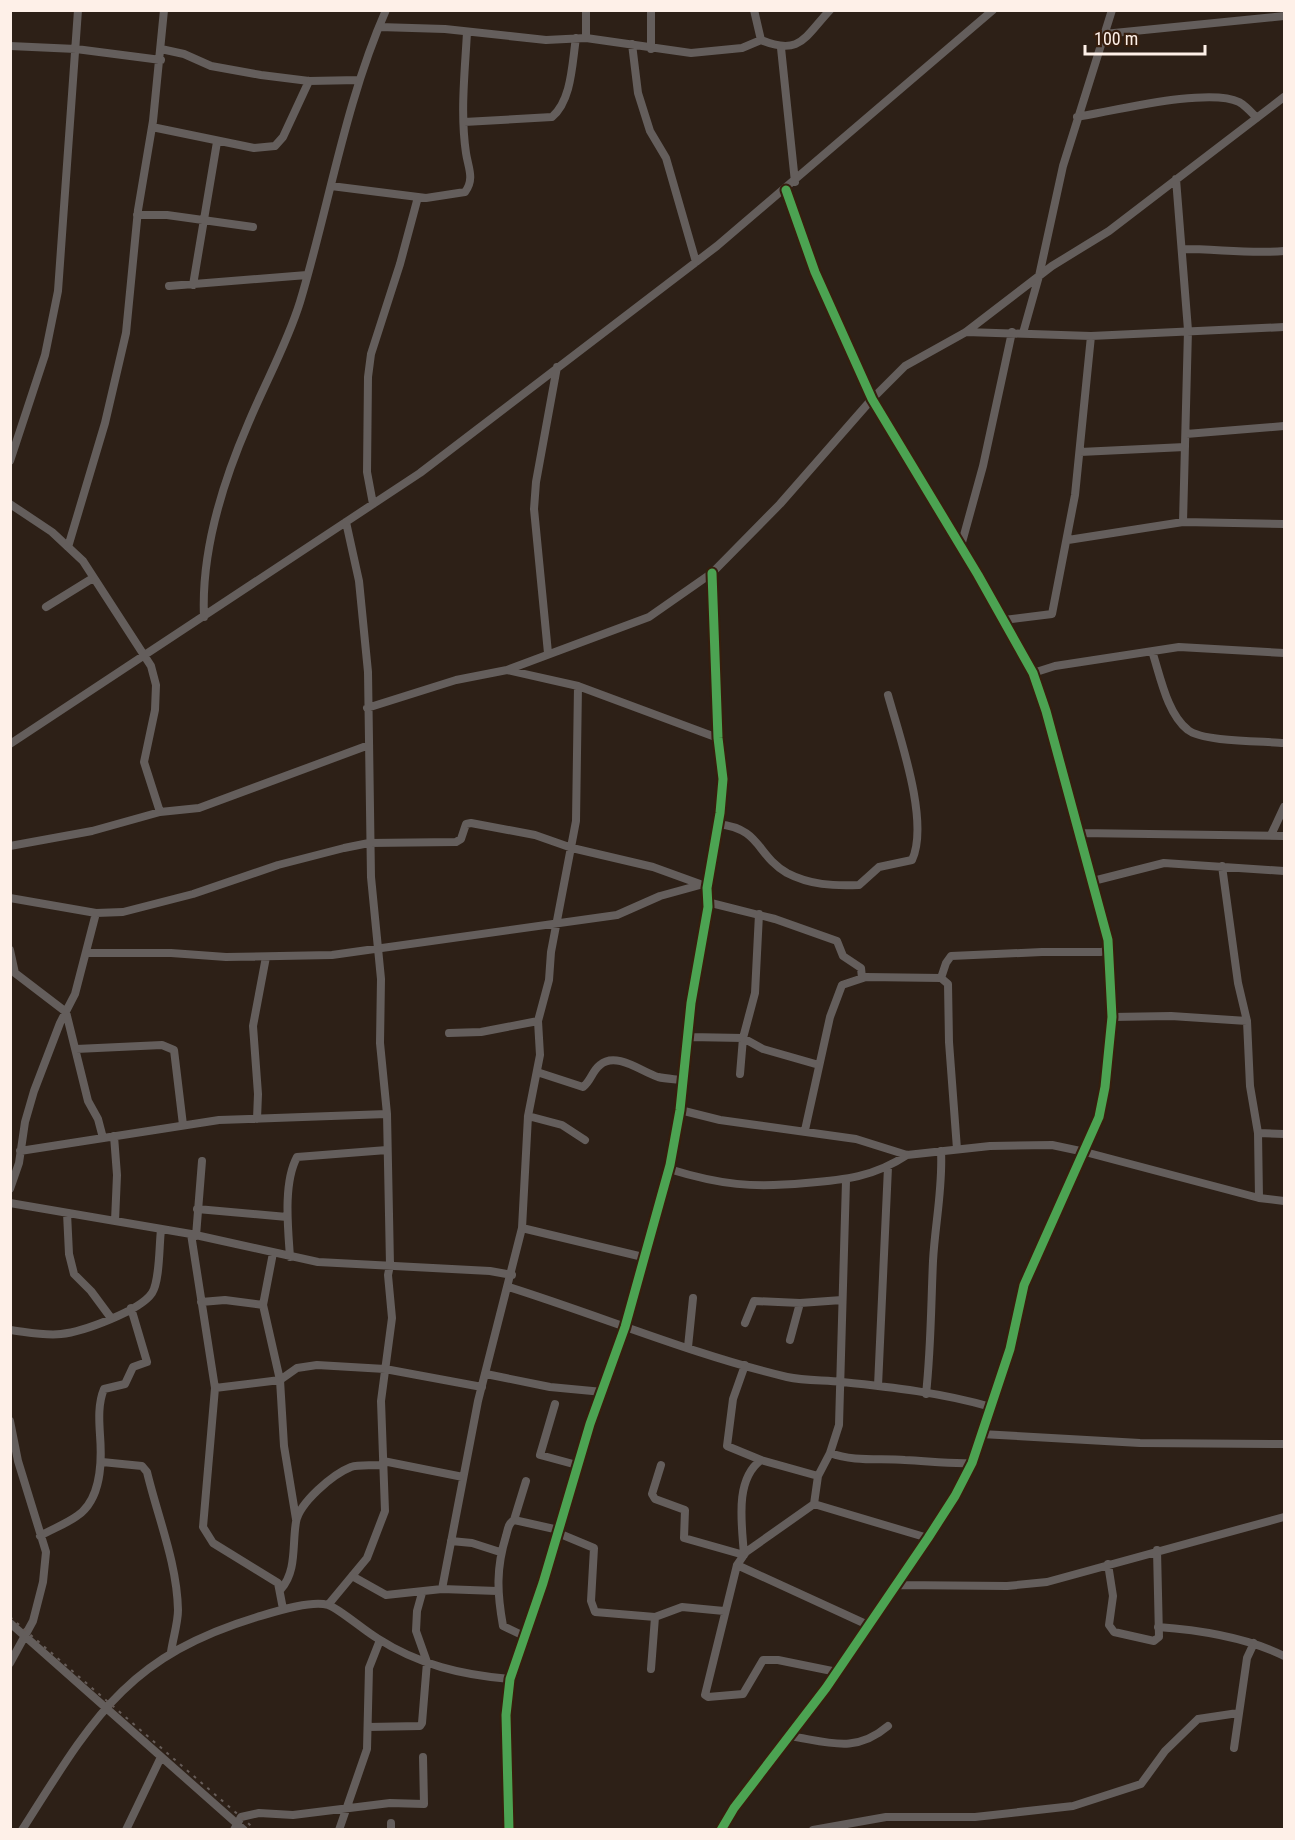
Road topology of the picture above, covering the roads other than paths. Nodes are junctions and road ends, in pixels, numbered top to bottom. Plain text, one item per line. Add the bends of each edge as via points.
1 (78, 10) edge
2 (164, 10) edge
3 (386, 10) edge
4 (586, 10) edge
5 (651, 10) edge
6 (754, 10) edge
7 (830, 10) edge
8 (981, 10) edge
9 (993, 10) edge
10 (1112, 10) edge
11 (1284, 16) edge
12 (982, 21) junction
13 (379, 27) junction
14 (467, 32) junction
15 (1104, 34) junction
16 (576, 38) junction
17 (586, 38) junction
18 (761, 40) junction
19 (632, 44) junction
20 (10, 46) edge
21 (781, 48) junction
22 (76, 49) junction
23 (161, 49) junction
24 (651, 49) junction
25 (160, 60) junction
26 (359, 80) junction
27 (309, 81) junction
28 (1284, 97) edge
29 (1077, 117) junction
30 (1257, 118) junction
31 (464, 122) junction
32 (152, 127) junction
33 (217, 142) junction
34 (1176, 179) junction
35 (795, 182) junction
36 (331, 186) junction
37 (786, 190) junction
38 (418, 197) junction
39 (137, 215) junction
40 (203, 219) junction
41 (253, 227) dead end
42 (1183, 249) junction
43 (1284, 251) edge
44 (696, 262) junction
45 (307, 275) junction
46 (1039, 276) junction
47 (193, 285) junction
48 (169, 286) dead end
49 (1284, 327) edge
50 (1188, 330) junction
51 (966, 332) junction
52 (1012, 332) junction
53 (1023, 333) junction
54 (1091, 336) junction
55 (557, 367) junction
56 (872, 399) junction
57 (1284, 426) edge
58 (1186, 434) junction
59 (1185, 447) junction
60 (1080, 452) junction
61 (10, 461) edge
62 (10, 504) edge
63 (373, 504) junction
64 (346, 522) junction
65 (1183, 522) junction
66 (1284, 524) edge
67 (1068, 540) junction
68 (961, 546) junction
69 (68, 547) junction
70 (712, 573) junction
71 (93, 578) junction
72 (46, 606) dead end
73 (204, 617) junction
74 (1004, 620) junction
75 (1152, 651) junction
76 (548, 652) junction
77 (1284, 653) edge
78 (145, 657) junction
79 (507, 670) junction
80 (1033, 673) junction
81 (578, 686) junction
82 (888, 695) dead end
83 (367, 708) junction
84 (718, 738) junction
85 (1284, 743) edge
86 (10, 744) edge
87 (369, 745) junction
88 (1284, 807) edge
89 (160, 812) junction
90 (718, 824) junction
91 (1080, 834) junction
92 (1271, 835) junction
93 (1284, 836) edge
94 (369, 843) junction
95 (10, 846) edge
96 (572, 848) junction
97 (1222, 866) junction
98 (1284, 871) edge
99 (1093, 881) junction
100 (703, 886) junction
101 (10, 898) edge
102 (707, 902) junction
103 (96, 913) junction
104 (759, 914) junction
105 (557, 924) junction
106 (377, 948) junction
107 (10, 950) edge
108 (1108, 950) junction
109 (87, 952) junction
110 (266, 957) junction
111 (13, 975) edge
112 (862, 978) junction
113 (941, 978) junction
114 (66, 1012) junction
115 (1112, 1017) junction
116 (1247, 1021) junction
117 (538, 1022) junction
118 (449, 1033) dead end
119 (689, 1037) junction
120 (743, 1038) junction
121 (76, 1049) junction
122 (819, 1065) junction
123 (537, 1072) junction
124 (741, 1074) dead end
125 (682, 1080) junction
126 (680, 1110) junction
127 (387, 1114) junction
128 (528, 1116) junction
129 (257, 1119) junction
130 (183, 1125) junction
131 (805, 1130) junction
132 (1258, 1133) junction
133 (1284, 1134) edge
134 (114, 1136) junction
135 (103, 1138) junction
136 (585, 1140) dead end
137 (957, 1149) junction
138 (387, 1150) junction
139 (20, 1151) junction
140 (941, 1151) junction
141 (1085, 1152) junction
142 (907, 1155) junction
143 (202, 1161) dead end
144 (888, 1167) junction
145 (669, 1169) junction
146 (846, 1181) junction
147 (10, 1189) edge
148 (1259, 1198) junction
149 (1284, 1202) edge
150 (10, 1203) edge
151 (197, 1209) junction
152 (67, 1213) junction
153 (287, 1217) junction
154 (115, 1221) junction
155 (522, 1228) junction
156 (161, 1230) junction
157 (193, 1235) junction
158 (273, 1253) junction
159 (290, 1257) junction
160 (643, 1257) junction
161 (390, 1265) junction
162 (513, 1275) junction
163 (509, 1287) junction
164 (693, 1298) dead end
165 (842, 1300) junction
166 (201, 1302) junction
167 (800, 1303) junction
168 (263, 1305) junction
169 (131, 1308) junction
170 (111, 1318) junction
171 (745, 1323) dead end
172 (625, 1327) junction
173 (10, 1330) edge
174 (790, 1341) dead end
175 (688, 1347) junction
176 (745, 1365) junction
177 (385, 1369) junction
178 (486, 1374) junction
179 (280, 1380) junction
180 (841, 1382) junction
181 (878, 1386) junction
182 (482, 1387) junction
183 (215, 1388) junction
184 (603, 1392) junction
185 (926, 1394) junction
186 (555, 1404) dead end
187 (991, 1407) junction
188 (10, 1421) edge
189 (981, 1434) junction
190 (1284, 1444) edge
191 (830, 1453) junction
192 (761, 1460) junction
193 (102, 1462) junction
194 (383, 1463) junction
195 (972, 1463) junction
196 (577, 1465) junction
197 (661, 1465) dead end
198 (818, 1476) junction
199 (463, 1477) junction
200 (526, 1481) dead end
201 (814, 1504) junction
202 (1284, 1517) edge
203 (296, 1519) junction
204 (514, 1520) junction
205 (559, 1532) junction
206 (40, 1536) junction
207 (928, 1538) junction
208 (451, 1541) junction
209 (1157, 1550) junction
210 (500, 1552) junction
211 (744, 1555) junction
212 (1108, 1564) junction
213 (737, 1565) junction
214 (352, 1576) junction
215 (896, 1584) junction
216 (281, 1589) junction
217 (442, 1589) junction
218 (497, 1591) junction
219 (422, 1593) junction
220 (328, 1605) junction
221 (283, 1609) junction
222 (724, 1611) junction
223 (655, 1617) junction
224 (10, 1623) edge
225 (868, 1625) junction
226 (1158, 1627) junction
227 (25, 1636) junction
228 (524, 1636) junction
229 (380, 1640) junction
230 (1254, 1643) junction
231 (171, 1652) junction
232 (1284, 1656) edge
233 (427, 1662) junction
234 (10, 1663) edge
235 (651, 1669) dead end
236 (837, 1672) junction
237 (510, 1679) junction
238 (104, 1708) junction
239 (1238, 1713) junction
240 (888, 1726) dead end
241 (368, 1727) junction
242 (789, 1736) junction
243 (1234, 1748) dead end
244 (160, 1757) junction
245 (423, 1757) dead end
246 (345, 1807) junction
247 (235, 1826) edge
248 (22, 1830) edge
249 (126, 1830) edge
250 (244, 1830) edge
251 (339, 1830) edge
252 (509, 1830) edge
253 (721, 1830) edge
254 (813, 1830) edge

1 - 22 street
2 - 23 street
3 - 13 street
4 - 17 street
5 - 24 street
6 - 18 street
7 - 21 street via 796,45
8 - 12 street
9 - 12 street
10 - 15 street
11 - 15 street
12 - 35 street
13 - 14 street
13 - 26 street
14 - 16 street via 546,40
14 - 31 street
15 - 29 street
16 - 17 street
16 - 31 street via 569,86 559,111 552,117
17 - 19 street
18 - 21 street
18 - 24 street via 742,48 691,53
19 - 24 street
19 - 44 street via 638,93 650,131 666,159
20 - 22 street
21 - 35 street
22 - 25 street
22 - 61 street via 58,291 45,355
23 - 25 street
23 - 27 street via 211,66
25 - 32 street
26 - 27 street
26 - 36 street
27 - 33 street via 275,146 254,148
28 - 30 street
29 - 30 street via 1197,96 1219,96 1240,103
29 - 46 street
30 - 34 street
31 - 38 street via 471,184 465,192 453,195
32 - 33 street
32 - 39 street
33 - 40 street
34 - 42 street
34 - 46 street via 1108,231
35 - 37 street
36 - 38 street
36 - 45 street
37 - 44 street
37 - 56 street via 815,272
38 - 63 street via 371,354 367,472
39 - 40 street
39 - 69 street via 126,333 105,423
40 - 41 street
40 - 47 street
42 - 43 street
42 - 50 street
44 - 55 street
45 - 47 street
45 - 73 street via 287,337 223,490 213,525 203,593
46 - 51 street
46 - 53 street
47 - 48 street
49 - 50 street
50 - 54 street
50 - 58 street
51 - 52 street
51 - 56 street via 905,366
52 - 53 street
52 - 68 street
53 - 54 street
54 - 60 street
55 - 63 street via 420,473
55 - 76 street via 534,509
56 - 68 street
56 - 70 street via 780,504
57 - 58 street
58 - 59 street
59 - 60 street
59 - 65 street
60 - 67 street
62 - 69 street
63 - 64 street
64 - 73 street
64 - 83 street via 359,581 368,672
65 - 66 street
65 - 67 street
67 - 74 street via 1052,615
68 - 74 street
69 - 71 street
70 - 76 street via 649,616
70 - 84 street
71 - 72 street
71 - 78 street
73 - 78 street
74 - 80 street
75 - 77 street via 1179,647
75 - 80 street
75 - 85 street via 1173,709 1190,732 1219,739
76 - 79 street
78 - 86 street
78 - 89 street via 156,685 144,762
79 - 81 street
79 - 83 street via 456,680
80 - 91 street
81 - 84 street
81 - 96 street
82 - 90 street via 913,788 917,817 912,860 879,867 859,885 809,883 786,872 742,828
83 - 87 street
84 - 90 street via 723,779
87 - 89 street via 199,808
87 - 94 street
88 - 92 street
89 - 95 street via 92,831
90 - 100 street
91 - 92 street
91 - 99 street
92 - 93 street
94 - 96 street via 456,842 466,824 471,823 535,835
94 - 103 street via 278,865 143,907
94 - 106 street
96 - 100 street via 653,867
96 - 105 street
97 - 98 street
97 - 99 street via 1164,863
97 - 116 street
99 - 108 street
100 - 102 street
100 - 105 street via 660,896 617,915
101 - 103 street
102 - 104 street
102 - 119 street
103 - 109 street
104 - 112 street via 837,941 843,956 861,968
104 - 120 street via 755,993
105 - 106 street
105 - 117 street
106 - 110 street via 332,955
106 - 127 street via 381,979 381,1077
107 - 111 street
108 - 113 street via 951,956
108 - 115 street
109 - 110 street
109 - 114 street
110 - 129 street via 253,1026
111 - 114 street
112 - 113 street
112 - 122 street via 840,989
113 - 137 street via 948,984
114 - 121 street
114 - 139 street via 33,1091
115 - 116 street
115 - 141 street via 1099,1117
116 - 132 street via 1250,1086
117 - 118 street
117 - 123 street
119 - 120 street
119 - 125 street
120 - 122 street via 763,1049
120 - 124 street
121 - 130 street via 162,1045 174,1050
121 - 135 street via 88,1101
122 - 131 street
123 - 125 street via 583,1087 607,1060 660,1078
123 - 128 street
125 - 126 street
126 - 131 street via 720,1120
126 - 145 street
127 - 129 street
127 - 138 street
128 - 136 street via 562,1125
128 - 155 street
129 - 130 street
130 - 134 street
131 - 142 street via 856,1139
132 - 133 street
132 - 148 street
134 - 135 street
134 - 154 street
135 - 139 street
137 - 140 street
137 - 141 street via 1029,1143
138 - 153 street via 297,1157
138 - 161 street
139 - 147 street
140 - 142 street
140 - 185 street
141 - 148 street
141 - 187 street via 1024,1285 1010,1349
142 - 144 street
143 - 151 street
144 - 146 street
144 - 181 street
145 - 146 street via 754,1187
145 - 160 street
146 - 165 street
148 - 149 street
150 - 152 street
151 - 153 street
151 - 157 street
152 - 154 street
152 - 170 street via 74,1274
153 - 159 street
154 - 156 street
155 - 160 street
155 - 162 street
156 - 157 street
156 - 169 street via 153,1292
157 - 158 street
157 - 166 street
158 - 159 street
158 - 168 street
159 - 161 street
160 - 172 street
161 - 162 street
161 - 177 street via 392,1318
162 - 163 street
163 - 172 street
163 - 178 street
164 - 175 street
165 - 167 street
165 - 180 street
166 - 168 street via 225,1300
166 - 183 street
167 - 171 street via 754,1301
167 - 174 street
168 - 179 street
169 - 170 street
169 - 193 street via 147,1362 133,1367 125,1384 104,1389 99,1418
170 - 173 street via 60,1334
172 - 175 street
172 - 184 street
175 - 176 street
176 - 180 street via 790,1377
176 - 192 street via 733,1399 726,1444
177 - 179 street via 317,1365 297,1368
177 - 182 street
177 - 194 street via 381,1401
178 - 182 street
178 - 184 street via 550,1387
179 - 183 street
179 - 203 street via 284,1446
180 - 181 street
180 - 191 street via 839,1425
181 - 185 street
182 - 199 street
183 - 216 street via 203,1527 213,1543 278,1583
184 - 196 street
185 - 187 street
186 - 196 street via 540,1455
187 - 189 street
188 - 206 street
189 - 190 street via 1140,1443
189 - 195 street
191 - 195 street via 843,1458 944,1465
191 - 198 street
192 - 198 street
192 - 211 street via 750,1468 746,1478 742,1515
193 - 206 street via 94,1491 81,1512
193 - 231 street via 142,1467 147,1472 162,1519 175,1583 178,1611
194 - 199 street
194 - 203 street via 349,1468 316,1491
194 - 214 street via 385,1511 367,1558
195 - 207 street
196 - 205 street
197 - 211 street via 652,1494 685,1510 684,1538
198 - 201 street
199 - 208 street
200 - 204 street
201 - 207 street
201 - 211 street
202 - 209 street
203 - 216 street via 292,1568
204 - 205 street
204 - 210 street
205 - 223 street via 594,1548 591,1606 595,1612
205 - 228 street
206 - 227 street via 46,1552 44,1582
207 - 215 street
208 - 210 street
208 - 217 street
209 - 212 street
209 - 226 street
210 - 218 street
211 - 213 street
212 - 215 street via 1047,1582 1006,1586
212 - 226 street via 1113,1596 1109,1624 1114,1632 1154,1641 1159,1637
213 - 222 street
213 - 225 street
214 - 219 street via 386,1595
214 - 220 street
215 - 225 street
216 - 221 street
217 - 218 street
217 - 219 street
218 - 228 street via 503,1626
219 - 233 street via 416,1631
220 - 221 street
220 - 229 street
221 - 231 street via 226,1626
222 - 223 street via 682,1607
222 - 236 street via 706,1696 743,1694 763,1660
223 - 235 street
224 - 227 street
225 - 236 street
226 - 230 street
227 - 234 street
227 - 238 street
228 - 237 street
229 - 233 street
229 - 241 street via 369,1668
230 - 232 street
230 - 239 street via 1247,1658
231 - 238 street via 129,1683
233 - 237 street via 454,1673
233 - 241 street via 420,1726
236 - 242 street
237 - 252 street via 506,1715
238 - 244 street
238 - 248 street
239 - 243 street
239 - 254 street via 1198,1719 1165,1750 1141,1784 1073,1806 975,1817 886,1817
240 - 242 street via 858,1744
241 - 246 street via 367,1749
242 - 253 street
244 - 247 street
244 - 249 street
245 - 246 street via 424,1804
246 - 247 street via 293,1815 260,1812 241,1817
246 - 251 street
247 - 250 street

